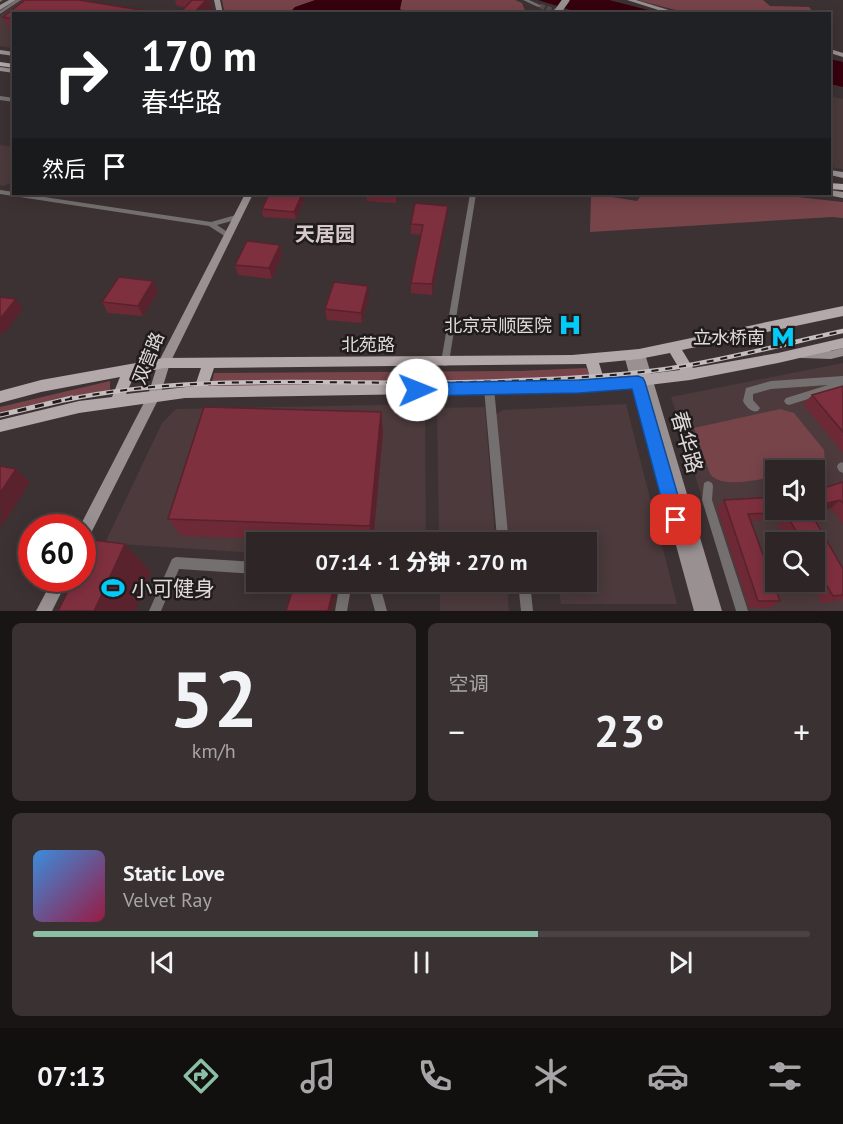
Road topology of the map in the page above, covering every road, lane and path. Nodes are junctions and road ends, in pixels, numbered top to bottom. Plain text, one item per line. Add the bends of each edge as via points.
1 (7, 0) edge
2 (13, 0) edge
3 (20, 0) edge
4 (525, 0) edge
5 (566, 0) edge
6 (630, 0) edge
7 (0, 3) edge
8 (540, 6) dead end
9 (553, 12) edge
10 (672, 12) edge
11 (0, 13) edge
12 (20, 195) edge
13 (248, 195) edge
14 (473, 195) edge
15 (236, 217) junction
16 (211, 224) junction
17 (226, 236) junction
18 (843, 311) edge
19 (843, 343) edge
20 (672, 347) junction
21 (843, 352) edge
22 (799, 354) junction
23 (634, 355) junction
24 (591, 359) junction
25 (209, 362) junction
26 (445, 362) junction
27 (164, 363) junction
28 (130, 369) junction
29 (690, 375) junction
30 (643, 382) junction
31 (843, 382) edge
32 (599, 385) junction
33 (489, 388) junction
34 (200, 391) junction
35 (154, 396) junction
36 (0, 397) edge
37 (117, 401) junction
38 (789, 401) dead end
39 (754, 408) dead end
40 (0, 426) edge
41 (708, 486) dead end
42 (93, 514) edge
43 (502, 532) edge
44 (246, 567) edge
45 (54, 592) edge
46 (344, 592) edge
47 (376, 592) edge
48 (525, 592) edge
49 (44, 611) edge
50 (155, 611) edge
51 (341, 611) edge
52 (381, 611) edge
53 (527, 611) edge
54 (702, 611) edge
55 (714, 611) edge
56 (742, 611) edge

1 - 7 street
2 - 7 street
3 - 11 street
4 - 8 street
5 - 9 street, bridge
6 - 10 street
12 - 16 street
13 - 15 street, 双营路
14 - 26 street
15 - 16 street
15 - 17 street, 双营路
16 - 17 street
17 - 27 street, 双营路
18 - 20 main road, 北苑路
19 - 22 main road
20 - 23 main road, 北苑路
20 - 29 main road
21 - 22 street
22 - 29 main road
23 - 24 main road, 北苑路
23 - 30 street, 春华路
24 - 26 main road, 北苑路
24 - 32 main road
25 - 26 main road, 北苑路
25 - 27 main road, 北苑路
25 - 34 main road
27 - 28 main road, 北苑路
27 - 35 street, 双营路
28 - 36 main road, 北苑路
28 - 37 main road
29 - 30 main road
30 - 32 main road
30 - 54 street, 春华路
30 - 55 street, 春华路
31 - 38 street
31 - 39 street via 771,385 749,391 748,401
32 - 33 main road
33 - 34 main road
33 - 43 street
34 - 35 main road
35 - 37 main road
35 - 42 street, 双营路
37 - 40 main road
41 - 56 street via 706,500
44 - 50 street via 176,563
45 - 49 street
46 - 51 street
47 - 52 street
48 - 53 street

